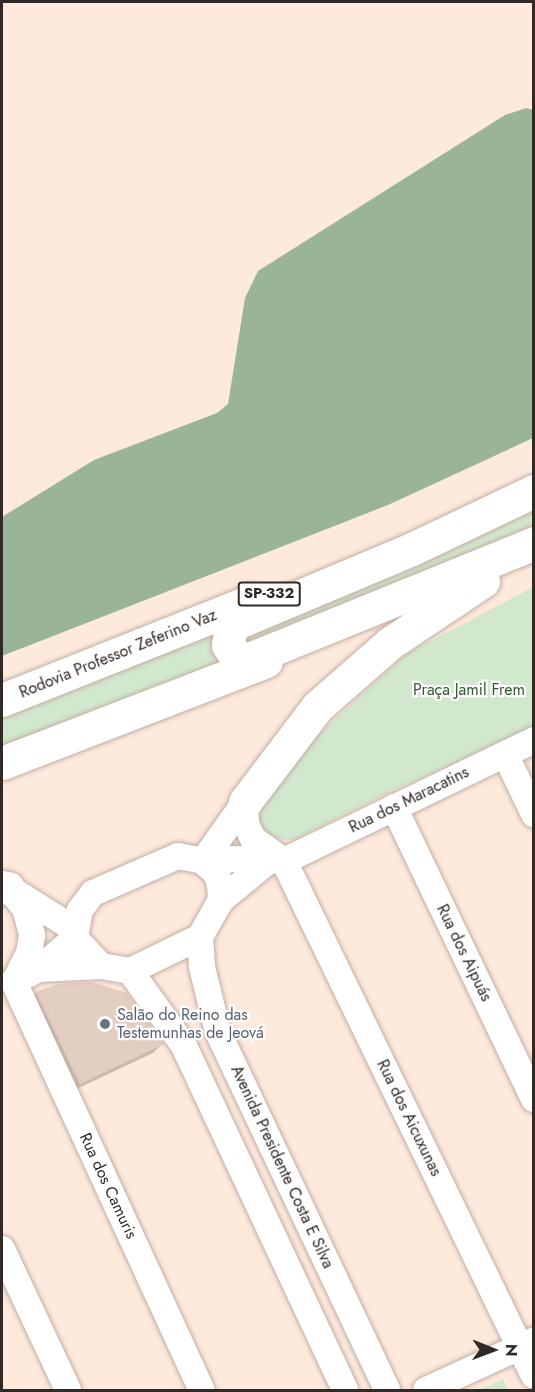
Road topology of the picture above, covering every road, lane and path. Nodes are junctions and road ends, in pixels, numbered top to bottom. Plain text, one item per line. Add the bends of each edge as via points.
1 (534, 482) edge
2 (534, 491) edge
3 (534, 543) edge
4 (534, 555) edge
5 (497, 572) junction
6 (2, 700) edge
7 (534, 740) edge
8 (505, 754) junction
9 (2, 763) edge
10 (245, 802) junction
11 (394, 807) junction
12 (534, 814) edge
13 (275, 862) junction
14 (206, 864) junction
15 (5, 888) edge
16 (221, 900) junction
17 (74, 933) junction
18 (200, 937) junction
19 (101, 966) junction
20 (39, 969) junction
21 (130, 971) junction
22 (8, 985) edge
23 (218, 1032) junction
24 (184, 1046) junction
25 (534, 1099) edge
26 (2, 1249) edge
27 (527, 1344) edge
28 (534, 1376) edge
29 (68, 1390) edge
30 (202, 1390) edge
31 (345, 1390) edge
32 (387, 1390) edge
33 (426, 1390) edge

1 - 6 highway, Rodovia Professor Zeferino Vaz / SP-332 via 436,528
2 - 3 highway via 412,549 236,622 228,645 236,657 249,659
4 - 5 highway
5 - 9 highway
5 - 10 highway via 390,643 317,707
7 - 8 street, Rua dos Maracatins
8 - 11 street, Rua dos Maracatins
8 - 12 street
10 - 13 street via 246,824 253,839
10 - 14 street
11 - 13 street, Rua dos Maracatins
11 - 25 street, Rua dos Aipuás
13 - 14 street via 231,859
13 - 16 street, Rua dos Maracatins
13 - 27 street, Rua dos Aicuxunas
14 - 16 street via 217,874
14 - 17 street via 178,856 121,878 93,893 80,910
15 - 17 street via 39,903
15 - 22 street via 25,908 32,935 29,953
16 - 18 street
17 - 19 street
17 - 20 street
18 - 21 street
18 - 23 street, Avenida Presidente Costa E Silva via 202,967
19 - 20 street
19 - 21 street
20 - 22 street
21 - 24 street
22 - 30 street, Rua dos Camuris
23 - 24 street
23 - 32 street, Avenida Presidente Costa E Silva
24 - 31 street
26 - 29 street
27 - 28 street, Rua dos Aicuxunas
27 - 33 street

